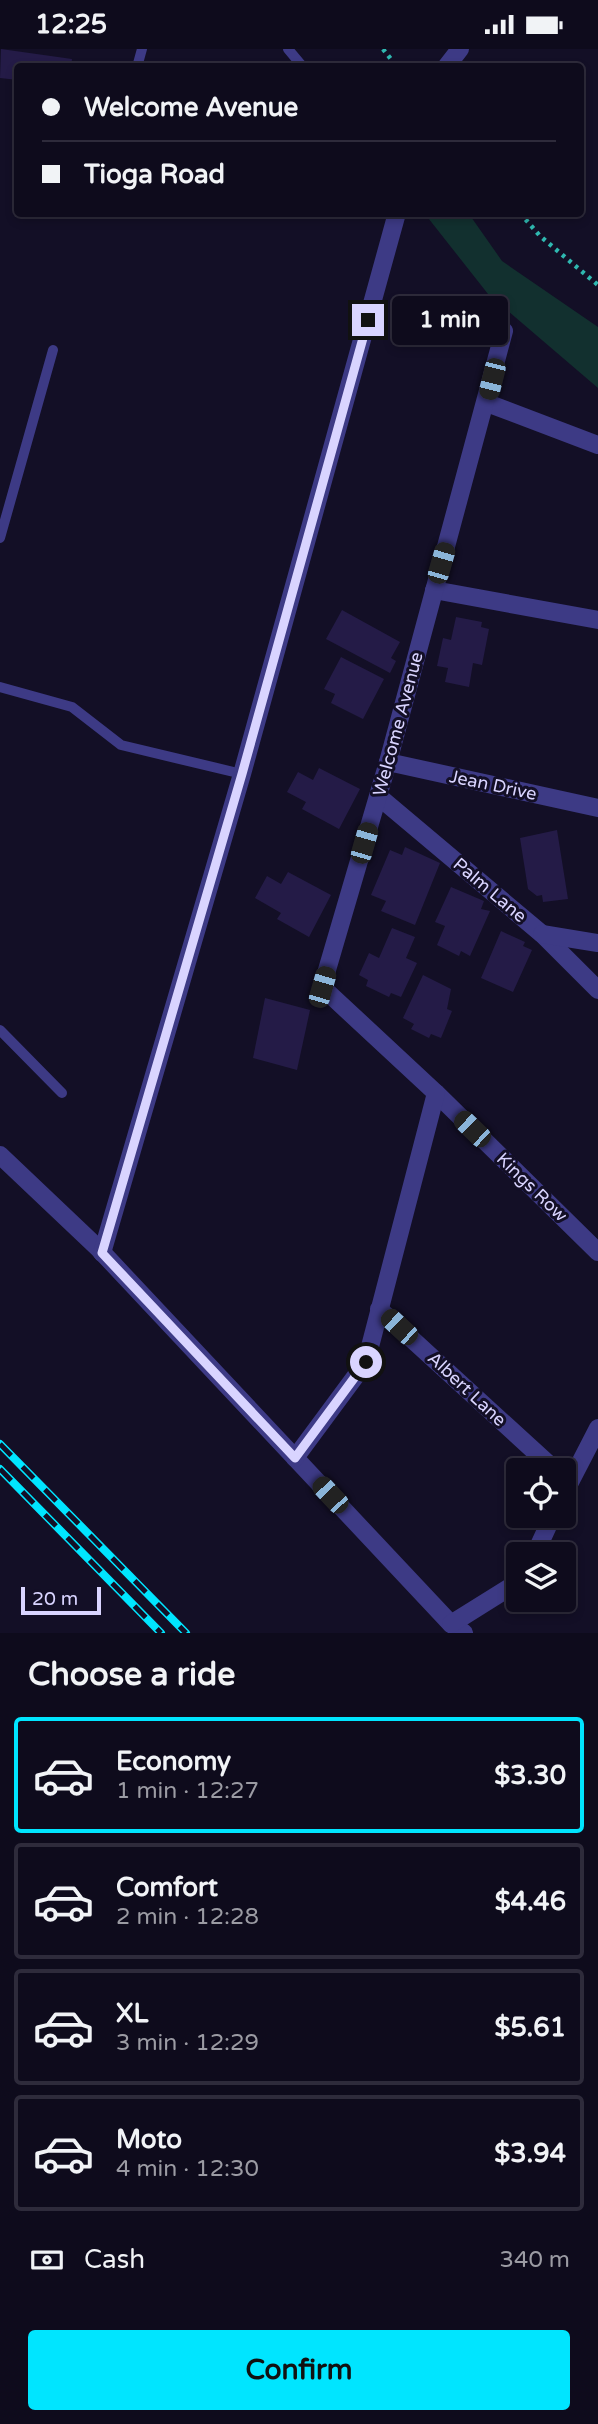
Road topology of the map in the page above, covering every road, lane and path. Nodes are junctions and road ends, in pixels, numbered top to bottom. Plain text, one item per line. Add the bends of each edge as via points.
1 (288, 49) edge
2 (383, 49) edge
3 (460, 49) edge
4 (300, 63) edge
5 (394, 63) edge
6 (449, 63) edge
7 (396, 217) edge
8 (523, 217) edge
9 (598, 285) edge
10 (504, 331) dead end
11 (53, 349) dead end
12 (487, 403) junction
13 (598, 445) edge
14 (0, 538) edge
15 (434, 590) junction
16 (598, 620) edge
17 (0, 687) edge
18 (388, 762) junction
19 (242, 774) junction
20 (378, 796) junction
21 (598, 808) edge
22 (542, 934) junction
23 (598, 943) edge
24 (598, 990) edge
25 (0, 1030) edge
26 (62, 1093) dead end
27 (436, 1093) junction
28 (0, 1155) edge
29 (598, 1252) edge
30 (102, 1253) junction
31 (379, 1308) junction
32 (598, 1428) edge
33 (295, 1458) junction
34 (542, 1458) edge
35 (576, 1466) edge
36 (506, 1591) edge
37 (457, 1629) edge

1 - 4 lane
2 - 5 path
3 - 6 street
7 - 19 street
8 - 9 path
10 - 12 street, Welcome Avenue
11 - 14 lane
12 - 13 street
12 - 15 street, Welcome Avenue
15 - 16 street
15 - 18 street, Welcome Avenue
17 - 19 lane via 72,707 121,745
18 - 20 street, Welcome Avenue
18 - 21 street, Jean Drive
19 - 30 street
20 - 22 street, Palm Lane
20 - 27 street, Welcome Avenue via 322,987
22 - 23 street
22 - 24 street, Palm Lane
25 - 26 lane
27 - 29 street, Kings Row
27 - 31 street
28 - 30 street
30 - 33 street
31 - 33 street via 366,1362
31 - 34 street, Albert Lane
32 - 35 street
33 - 37 street
36 - 37 street

